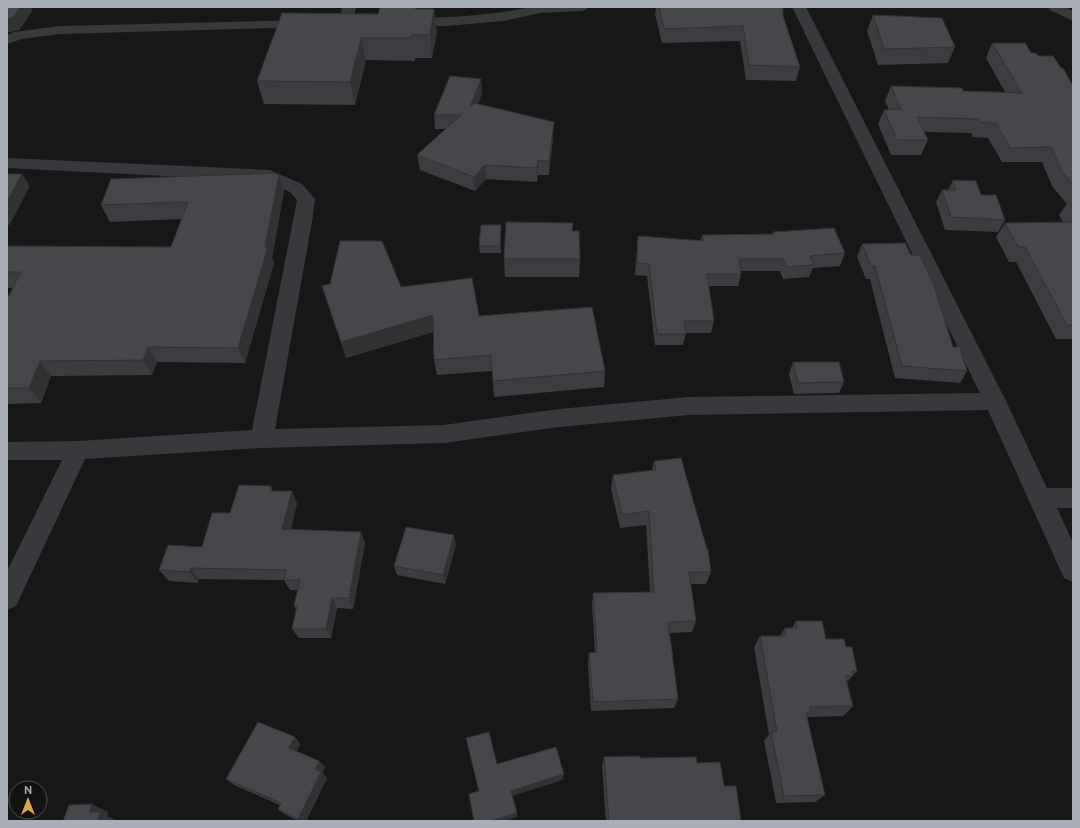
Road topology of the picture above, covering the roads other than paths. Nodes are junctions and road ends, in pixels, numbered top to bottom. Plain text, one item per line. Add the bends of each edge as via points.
1 (349, 7) edge
2 (581, 7) edge
3 (799, 7) edge
4 (1055, 7) edge
5 (1073, 17) edge
6 (392, 22) edge
7 (346, 23) junction
8 (361, 23) edge
9 (7, 40) edge
10 (7, 162) edge
11 (995, 401) junction
12 (262, 439) junction
13 (78, 450) junction
14 (7, 451) edge
15 (1041, 498) junction
16 (1073, 498) edge
17 (1073, 570) edge
18 (7, 598) edge

1 - 7 street
2 - 6 street via 540,9 517,15 447,22
3 - 11 street
4 - 5 street
7 - 8 street
7 - 9 street via 60,30 27,33
10 - 12 street via 270,176 296,188 306,199 304,216
11 - 12 street via 689,406 558,418 444,434
11 - 15 street
12 - 13 street
13 - 14 street
13 - 18 street
15 - 16 street
15 - 17 street

